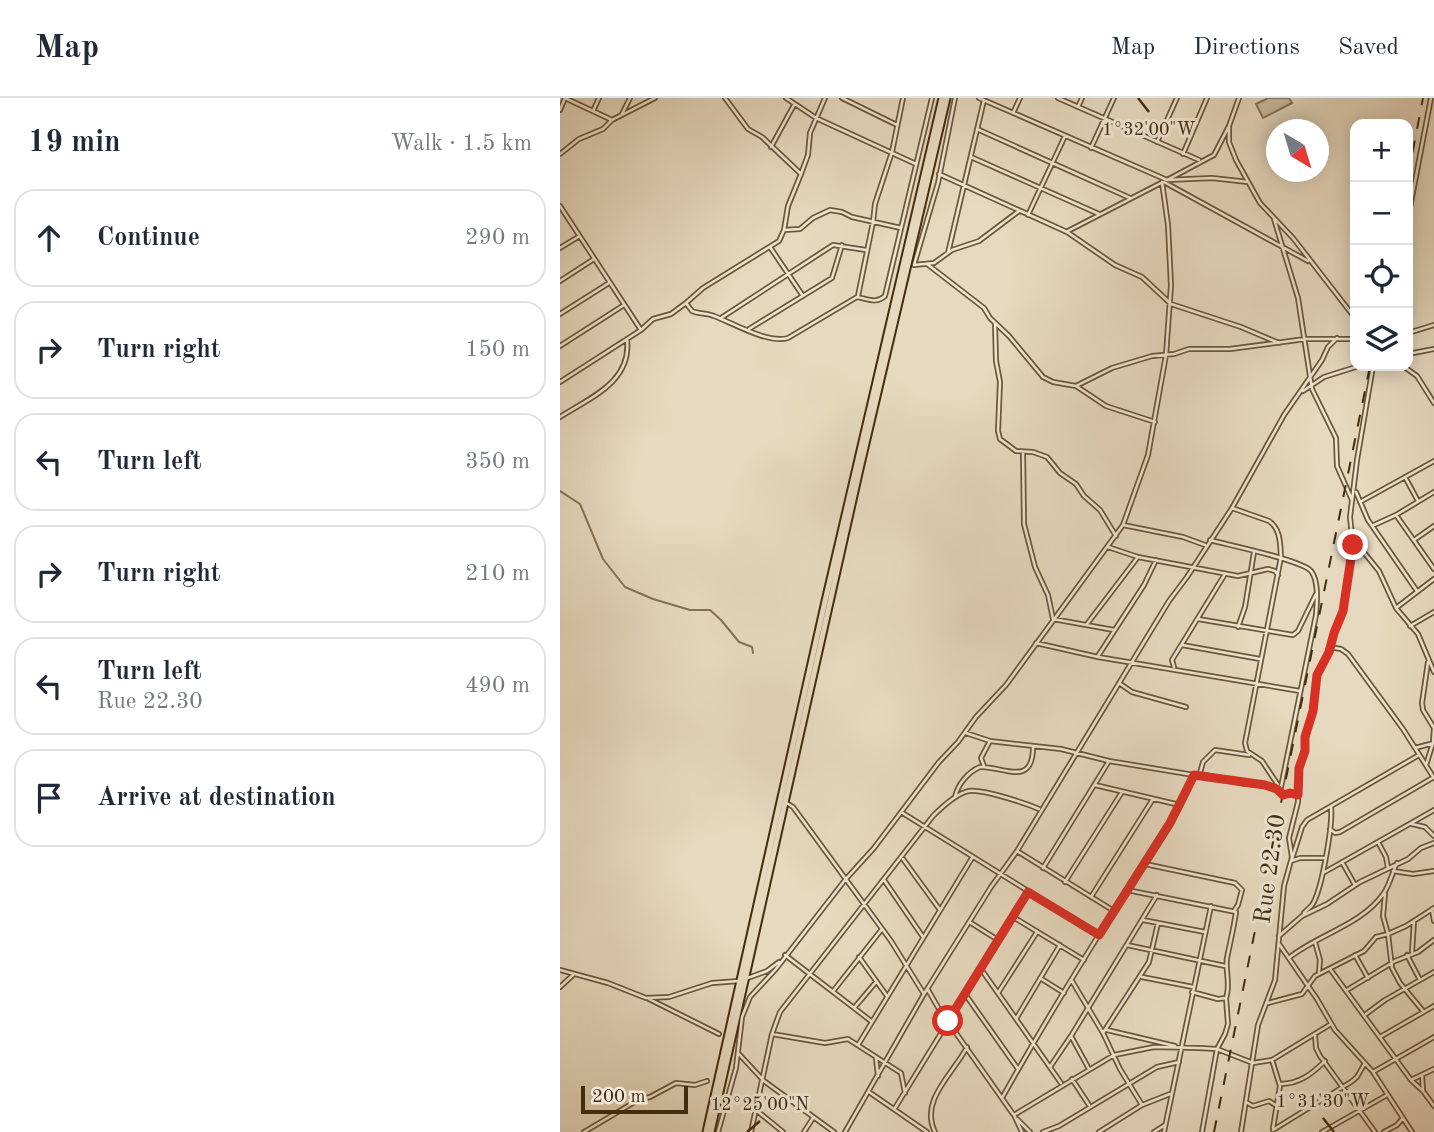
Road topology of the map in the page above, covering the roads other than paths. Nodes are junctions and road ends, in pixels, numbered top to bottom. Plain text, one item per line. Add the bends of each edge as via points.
1 (565, 98) edge
2 (599, 98) edge
3 (630, 98) edge
4 (655, 98) edge
5 (786, 98) edge
6 (825, 98) edge
7 (842, 98) edge
8 (903, 98) edge
9 (932, 98) edge
10 (942, 98) edge
11 (947, 98) edge
12 (955, 98) edge
13 (979, 98) edge
14 (1020, 98) edge
15 (1058, 98) edge
16 (1082, 98) edge
17 (1114, 98) edge
18 (1177, 98) edge
19 (1208, 98) edge
20 (1239, 98) edge
21 (1431, 98) edge
22 (728, 99) edge
23 (984, 100) junction
24 (794, 105) junction
25 (1078, 107) junction
26 (560, 110) edge
27 (593, 111) junction
28 (1013, 113) junction
29 (622, 115) junction
30 (816, 118) junction
31 (1104, 119) junction
32 (612, 120) junction
33 (897, 125) junction
34 (1229, 126) junction
35 (977, 129) junction
36 (1065, 136) junction
37 (1157, 142) junction
38 (771, 147) junction
39 (1091, 148) junction
40 (892, 152) junction
41 (560, 154) edge
42 (1183, 154) junction
43 (971, 158) junction
44 (1201, 160) junction
45 (1052, 163) junction
46 (916, 164) junction
47 (801, 174) junction
48 (939, 174) junction
49 (1164, 182) junction
50 (1248, 182) junction
51 (965, 185) junction
52 (1041, 187) junction
53 (1413, 192) edge
54 (1130, 198) junction
55 (560, 206) edge
56 (1019, 211) junction
57 (562, 214) edge
58 (1099, 214) junction
59 (1028, 215) junction
60 (1274, 219) junction
61 (873, 222) junction
62 (901, 228) junction
63 (784, 230) junction
64 (1067, 232) junction
65 (578, 237) junction
66 (842, 245) junction
67 (1281, 246) junction
68 (770, 247) junction
69 (560, 248) edge
70 (866, 250) junction
71 (948, 253) junction
72 (594, 259) junction
73 (1311, 263) junction
74 (927, 264) junction
75 (908, 268) junction
76 (788, 273) junction
77 (560, 281) edge
78 (609, 283) junction
79 (803, 296) junction
80 (857, 296) junction
81 (686, 303) junction
82 (1171, 304) junction
83 (624, 305) junction
84 (1350, 312) edge
85 (560, 314) edge
86 (720, 318) junction
87 (995, 323) junction
88 (1434, 326) edge
89 (749, 329) junction
90 (641, 330) junction
91 (1413, 331) edge
92 (1337, 338) junction
93 (1305, 339) junction
94 (1350, 339) edge
95 (627, 340) junction
96 (1279, 343) junction
97 (560, 346) edge
98 (1434, 349) edge
99 (1413, 353) edge
100 (1166, 355) junction
101 (1350, 369) edge
102 (1372, 371) edge
103 (1410, 371) edge
104 (1311, 376) junction
105 (560, 382) edge
106 (1312, 385) junction
107 (1076, 386) junction
108 (1300, 392) junction
109 (1434, 403) edge
110 (560, 416) edge
111 (1155, 422) junction
112 (1023, 452) junction
113 (1434, 461) edge
114 (1405, 477) junction
115 (1355, 489) junction
116 (1434, 492) edge
117 (1418, 501) junction
118 (1353, 502) junction
119 (1359, 503) junction
120 (1232, 508) junction
121 (1396, 515) junction
122 (1123, 525) junction
123 (1372, 525) junction
124 (1434, 526) edge
125 (1116, 536) junction
126 (1353, 539) junction
127 (1210, 540) junction
128 (1414, 540) junction
129 (1206, 545) junction
130 (1108, 547) junction
131 (1254, 552) junction
132 (1138, 557) junction
133 (1281, 557) junction
134 (1156, 560) junction
135 (1194, 566) junction
136 (1434, 569) edge
137 (1251, 572) junction
138 (1225, 574) junction
139 (1278, 575) junction
140 (1434, 579) edge
141 (1417, 591) junction
142 (1317, 593) junction
143 (1396, 608) junction
144 (1434, 612) edge
145 (1198, 619) junction
146 (1053, 620) junction
147 (1086, 625) junction
148 (1410, 626) junction
149 (1238, 627) junction
150 (1114, 631) junction
151 (1266, 631) junction
152 (1036, 643) junction
153 (1182, 645) junction
154 (1330, 648) junction
155 (1097, 657) junction
156 (1260, 659) junction
157 (1428, 662) junction
158 (1131, 663) junction
159 (1176, 668) junction
160 (1434, 672) edge
161 (1119, 683) junction
162 (1255, 684) junction
163 (1300, 691) junction
164 (1185, 706) dead end
165 (1434, 728) edge
166 (966, 733) junction
167 (990, 741) junction
168 (1434, 743) edge
169 (1033, 746) junction
170 (1415, 748) junction
171 (1078, 752) junction
172 (1419, 755) junction
173 (1252, 756) junction
174 (1110, 761) junction
175 (1426, 765) junction
176 (984, 766) junction
177 (1200, 774) junction
178 (1194, 775) junction
179 (1434, 778) edge
180 (1096, 785) junction
181 (1281, 791) junction
182 (1122, 792) junction
183 (1298, 795) junction
184 (955, 797) junction
185 (1153, 799) junction
186 (785, 803) junction
187 (1180, 805) junction
188 (1331, 805) junction
189 (1040, 809) junction
190 (1434, 810) edge
191 (901, 812) junction
192 (1408, 824) junction
193 (926, 826) junction
194 (1331, 829) junction
195 (1434, 836) edge
196 (1378, 842) junction
197 (1434, 843) edge
198 (1017, 851) junction
199 (1295, 853) junction
200 (902, 858) junction
201 (972, 858) junction
202 (1300, 858) junction
203 (1324, 858) junction
204 (1291, 861) junction
205 (1342, 862) junction
206 (1397, 863) junction
207 (1145, 864) junction
208 (1043, 868) junction
209 (1388, 869) junction
210 (1394, 871) junction
211 (1434, 871) edge
212 (1323, 873) junction
213 (1000, 875) junction
214 (845, 880) junction
215 (884, 880) junction
216 (1065, 882) junction
217 (1355, 885) junction
218 (1127, 890) junction
219 (1386, 890) junction
220 (1028, 892) junction
221 (1157, 895) junction
222 (1091, 897) junction
223 (864, 905) junction
224 (1211, 906) junction
225 (1433, 908) edge
226 (940, 910) junction
227 (1114, 911) junction
228 (1234, 911) junction
229 (1302, 916) junction
230 (1013, 917) junction
231 (1142, 920) junction
232 (1414, 921) junction
233 (1434, 921) edge
234 (971, 923) junction
235 (1158, 923) junction
236 (882, 929) junction
237 (1037, 932) junction
238 (1205, 932) junction
239 (1388, 934) junction
240 (1099, 935) junction
241 (1279, 936) junction
242 (923, 937) junction
243 (998, 940) junction
244 (1434, 940) edge
245 (1315, 942) junction
246 (1279, 943) junction
247 (1060, 945) junction
248 (1126, 945) junction
249 (1151, 951) junction
250 (1409, 954) junction
251 (1355, 955) junction
252 (784, 957) junction
253 (859, 957) junction
254 (1289, 958) junction
255 (1084, 960) junction
256 (1199, 960) junction
257 (1392, 963) junction
258 (1225, 966) junction
259 (907, 967) junction
260 (981, 968) junction
261 (1330, 969) junction
262 (560, 970) edge
263 (1434, 972) edge
264 (809, 974) junction
265 (1319, 974) junction
266 (573, 975) junction
267 (1140, 976) junction
268 (1040, 978) junction
269 (1368, 978) junction
270 (743, 980) junction
271 (1420, 980) junction
272 (1072, 981) junction
273 (876, 982) junction
274 (1309, 986) junction
275 (560, 987) edge
276 (928, 989) junction
277 (1193, 990) junction
278 (1347, 990) junction
279 (1405, 990) junction
280 (833, 991) junction
281 (998, 993) junction
282 (1064, 993) junction
283 (925, 994) junction
284 (965, 994) junction
285 (887, 996) junction
286 (646, 998) junction
287 (1226, 998) junction
288 (1268, 1003) junction
289 (1434, 1006) edge
290 (854, 1008) junction
291 (1087, 1009) junction
292 (1423, 1012) junction
293 (1365, 1015) junction
294 (1016, 1019) junction
295 (871, 1021) junction
296 (948, 1021) junction
297 (1331, 1024) junction
298 (1104, 1031) junction
299 (719, 1034) dead end
300 (772, 1034) junction
301 (1315, 1035) junction
302 (1071, 1036) junction
303 (1380, 1037) junction
304 (1434, 1037) edge
305 (1034, 1043) junction
306 (858, 1045) junction
307 (967, 1047) junction
308 (1182, 1048) junction
309 (1217, 1049) junction
310 (738, 1053) junction
311 (1114, 1055) junction
312 (876, 1058) junction
313 (1397, 1058) junction
314 (1272, 1060) junction
315 (1325, 1061) junction
316 (1179, 1062) junction
317 (1253, 1063) junction
318 (1365, 1063) junction
319 (884, 1064) junction
320 (1050, 1067) junction
321 (1018, 1069) junction
322 (1089, 1069) junction
323 (1434, 1069) edge
324 (1373, 1072) junction
325 (1422, 1075) junction
326 (878, 1076) junction
327 (1072, 1079) junction
328 (1411, 1080) junction
329 (707, 1081) dead end
330 (764, 1081) junction
331 (1128, 1083) junction
332 (1062, 1084) junction
333 (1279, 1084) junction
334 (1344, 1087) junction
335 (1423, 1091) junction
336 (869, 1092) junction
337 (905, 1093) junction
338 (1170, 1094) junction
339 (1387, 1095) junction
340 (1002, 1098) junction
341 (1432, 1100) edge
342 (1245, 1102) junction
343 (1142, 1105) junction
344 (1090, 1106) junction
345 (1434, 1106) edge
346 (1277, 1107) junction
347 (895, 1108) junction
348 (1360, 1109) junction
349 (756, 1110) junction
350 (1014, 1115) junction
351 (813, 1118) junction
352 (1402, 1118) junction
353 (1165, 1125) junction
354 (1059, 1126) junction
355 (1273, 1131) edge
356 (584, 1132) edge
357 (706, 1132) edge
358 (711, 1132) edge
359 (718, 1132) edge
360 (751, 1132) edge
361 (783, 1132) edge
362 (804, 1132) edge
363 (834, 1132) edge
364 (845, 1132) edge
365 (927, 1132) edge
366 (934, 1132) edge
367 (1022, 1132) edge
368 (1030, 1132) edge
369 (1043, 1132) edge
370 (1063, 1132) edge
371 (1099, 1132) edge
372 (1154, 1132) edge
373 (1164, 1132) edge
374 (1202, 1132) edge
375 (1241, 1132) edge
376 (1322, 1132) edge
377 (1375, 1132) edge
378 (1384, 1132) edge
379 (1412, 1132) edge

1 - 26 street
1 - 27 street
2 - 27 street
3 - 29 street
4 - 29 street
5 - 24 street
6 - 30 street
7 - 33 street
8 - 33 street
9 - 46 street
10 - 75 main road
11 - 75 main road
12 - 48 street
13 - 23 street
14 - 28 street
15 - 25 street
16 - 25 street
17 - 31 street
18 - 37 street
19 - 42 street
20 - 34 street
21 - 53 street
22 - 38 street via 746,127
23 - 28 street
23 - 35 street
24 - 30 street
24 - 38 street
25 - 31 street
27 - 32 street
28 - 36 street
29 - 32 street
30 - 40 street
30 - 47 street
31 - 37 street
31 - 39 street
32 - 41 street
33 - 40 street
34 - 44 street via 1214,155
34 - 50 street via 1233,152
35 - 43 street
35 - 45 street
36 - 39 street
36 - 45 street
37 - 42 street
38 - 47 street
39 - 49 street
40 - 46 street
40 - 61 street
42 - 44 street
43 - 51 street
43 - 52 street
44 - 49 street
45 - 52 street
45 - 54 street
46 - 62 street
47 - 63 street
48 - 51 street
48 - 75 street
49 - 50 street via 1212,178
49 - 54 street
49 - 67 street
49 - 82 street
50 - 60 street
51 - 56 street
51 - 71 street
52 - 58 street
52 - 59 street
54 - 58 street
55 - 57 street
56 - 59 street
56 - 71 street via 983,238
57 - 65 street
58 - 64 street
59 - 64 street
60 - 67 street
60 - 73 street
61 - 62 street
61 - 63 street via 831,210 800,229
61 - 70 street
62 - 80 street via 886,296 876,301
63 - 68 street via 782,238
64 - 82 street via 1115,265 1142,277
65 - 69 street
65 - 72 street
66 - 70 street
66 - 76 street via 833,245
66 - 79 street via 833,277
67 - 73 street
67 - 93 street via 1293,278
68 - 76 street
68 - 81 street
70 - 80 street
71 - 74 street
72 - 77 street
72 - 78 street
73 - 84 street
74 - 75 street
74 - 87 street via 984,308
75 - 186 main road
75 - 270 main road
76 - 79 street
76 - 86 street
78 - 83 street
78 - 85 street
79 - 89 street
80 - 89 street via 783,340
81 - 86 street via 692,311
81 - 90 street
82 - 96 street
82 - 100 street
83 - 90 street
83 - 97 street
86 - 89 street
87 - 107 street via 1038,373
87 - 112 street via 998,430 1000,439
88 - 91 street
90 - 95 street
92 - 93 street
92 - 94 street
92 - 104 street
93 - 96 street
93 - 104 street
95 - 105 street
95 - 110 street via 626,361 615,381
96 - 100 street via 1220,350 1194,348
98 - 99 street
100 - 107 street via 1112,368
100 - 111 street
101 - 106 street
102 - 115 street, Rue 22.30
103 - 109 street
104 - 106 street
104 - 108 street
106 - 108 street
106 - 118 street via 1336,438 1337,466
107 - 111 street via 1106,406
108 - 120 street
111 - 122 street
112 - 125 street via 1044,455 1100,510
112 - 146 street via 1024,524
113 - 114 street
114 - 117 street
114 - 119 street
115 - 118 street, Rue 22.30
115 - 119 street
116 - 117 street
117 - 121 street
118 - 126 street, Rue 22.30
119 - 123 street
120 - 127 street
120 - 133 street via 1274,524
121 - 123 street
121 - 128 street
122 - 125 street
122 - 129 street
123 - 141 street
124 - 128 street
125 - 130 street
126 - 143 street via 1379,571
126 - 154 street, Rue 22.30 via 1343,611
127 - 129 street
127 - 131 street
128 - 136 street
129 - 135 street
130 - 132 street
130 - 146 street
131 - 133 street
131 - 137 street
132 - 134 street
132 - 147 street
133 - 139 street
133 - 142 street via 1309,568
134 - 135 street
134 - 150 street
135 - 138 street
135 - 158 street
137 - 138 street
137 - 139 street via 1271,569
137 - 149 street
138 - 145 street
139 - 151 street
140 - 141 street
141 - 143 street
142 - 151 street via 1294,634
142 - 163 street
143 - 148 street
144 - 148 street
145 - 149 street
145 - 153 street
146 - 147 street
146 - 152 street
147 - 150 street
148 - 157 street via 1420,638
149 - 151 street
150 - 155 street
151 - 156 street
152 - 155 street
152 - 166 street
153 - 156 street
153 - 159 street via 1172,660
154 - 170 street via 1348,654
154 - 183 street, Rue 22.30 via 1317,675
155 - 158 street
156 - 162 street
157 - 160 street
157 - 165 street via 1422,703
158 - 159 street
158 - 161 street
159 - 162 street
161 - 164 street via 1132,692
161 - 171 street
162 - 163 street
162 - 173 street via 1245,743
163 - 181 street
165 - 168 street
166 - 167 street
166 - 191 street
167 - 169 street
167 - 176 street via 981,758
168 - 170 street
168 - 175 street
169 - 171 street
169 - 176 street via 1032,760 1024,771
170 - 172 street
171 - 174 street
171 - 189 street
172 - 175 street
172 - 188 street
173 - 177 street via 1215,750 1203,761
173 - 181 street via 1262,761
174 - 178 street
174 - 180 street
175 - 179 street
176 - 184 street via 971,772
177 - 178 street
177 - 181 street
178 - 187 street
179 - 194 street via 1340,832
180 - 182 street
180 - 208 street
181 - 183 street
182 - 185 street
182 - 216 street
183 - 204 street, Rue 22.30 via 1289,838
184 - 189 street via 969,791 1012,798
184 - 193 street
185 - 187 street
185 - 222 street
186 - 214 street via 793,807
186 - 270 main road
187 - 207 street
188 - 194 street
188 - 199 street via 1305,822
189 - 198 street
190 - 192 street
191 - 193 street
191 - 214 street
192 - 195 street via 1422,825
192 - 196 street
193 - 200 street
193 - 201 street
194 - 203 street
196 - 205 street
196 - 209 street
197 - 206 street
198 - 208 street
198 - 213 street
199 - 202 street
199 - 204 street
200 - 215 street
200 - 226 street
201 - 213 street
201 - 226 street
202 - 203 street
202 - 204 street
203 - 212 street
204 - 241 street, Rue 22.30
205 - 212 street
205 - 217 street
206 - 209 street
206 - 210 street
207 - 218 street
207 - 228 street via 1235,883 1242,890
208 - 216 street
209 - 217 street
210 - 211 street
210 - 219 street
212 - 229 street via 1313,904
213 - 220 street
213 - 234 street
214 - 223 street
214 - 252 street
215 - 223 street
215 - 242 street
216 - 222 street
217 - 229 street
218 - 221 street
218 - 227 street
219 - 239 street via 1382,916
219 - 245 street via 1367,911
220 - 230 street
220 - 240 street
221 - 224 street
221 - 231 street
222 - 227 street
223 - 236 street
223 - 264 street
224 - 228 street
224 - 238 street
225 - 232 street
225 - 233 street
226 - 242 street
227 - 240 street
228 - 258 street
229 - 241 street
230 - 237 street
230 - 243 street
231 - 235 street
231 - 248 street
232 - 239 street
232 - 250 street
234 - 243 street
234 - 276 street
235 - 238 street
235 - 249 street
236 - 253 street
236 - 259 street
237 - 247 street
237 - 281 street
238 - 256 street
239 - 251 street via 1376,937
239 - 257 street
240 - 255 street
241 - 246 street, Rue 22.30
242 - 259 street
243 - 260 street
244 - 250 street
245 - 254 street
245 - 265 street
246 - 254 street
246 - 288 street, Rue 22.30
247 - 255 street
247 - 268 street
248 - 249 street
248 - 291 street
249 - 256 street
249 - 267 street
250 - 257 street
250 - 271 street
251 - 261 street
251 - 269 street
252 - 264 street
252 - 270 street via 767,971
252 - 310 street via 750,997 742,1017
253 - 273 street
253 - 280 street
254 - 274 street
255 - 272 street
256 - 258 street
256 - 277 street
257 - 269 street
257 - 279 street
258 - 287 street via 1229,979
259 - 283 street
259 - 285 street
260 - 281 street
260 - 284 street
261 - 265 street
261 - 278 street
262 - 266 street
263 - 271 street
264 - 280 street
264 - 300 street via 780,1012
265 - 274 street
266 - 275 street
266 - 286 street
267 - 277 street
267 - 298 street
268 - 282 street
268 - 294 street
269 - 278 street
270 - 286 street
270 - 357 main road
270 - 358 main road
271 - 279 street
272 - 282 street
272 - 291 street
273 - 285 street
273 - 290 street
274 - 288 street via 1302,994
274 - 297 street
276 - 283 street
276 - 296 street
277 - 287 street
277 - 308 street
278 - 293 street
279 - 292 street
279 - 293 street
280 - 290 street
281 - 294 street
282 - 305 street
283 - 319 street
284 - 296 street
284 - 321 street
285 - 295 street
286 - 299 street
287 - 309 street via 1228,1024
288 - 317 street, Rue 22.30 via 1258,1025
289 - 292 street
290 - 295 street
291 - 298 street
291 - 302 street
292 - 303 street
293 - 303 street
294 - 305 street
295 - 306 street
296 - 307 street
296 - 337 street
297 - 301 street
297 - 318 street
298 - 308 street
298 - 311 street
300 - 306 street via 825,1043 848,1039
300 - 330 street
301 - 314 street
301 - 315 street via 1316,1048
302 - 320 street
302 - 322 street
303 - 313 street
304 - 313 street
305 - 320 street
305 - 321 street
306 - 312 street
307 - 340 street
307 - 366 street via 939,1088 930,1115
308 - 309 street
308 - 311 street via 1154,1047
308 - 316 street
309 - 317 street
309 - 374 street
310 - 330 street
310 - 359 street
311 - 322 street
311 - 331 street
312 - 319 street
312 - 326 street
313 - 324 street
313 - 328 street
314 - 317 street
314 - 333 street
315 - 333 street via 1304,1079
315 - 334 street
316 - 331 street via 1157,1067
316 - 338 street
317 - 342 street, Rue 22.30
318 - 324 street
318 - 334 street
319 - 326 street
319 - 337 street via 901,1073
320 - 332 street
321 - 340 street
322 - 327 street
323 - 325 street
324 - 339 street
325 - 328 street
325 - 335 street
326 - 336 street
327 - 332 street
327 - 344 street
328 - 335 street
329 - 356 street via 676,1083
330 - 349 street
330 - 351 street
331 - 343 street
331 - 344 street
332 - 350 street
333 - 346 street
334 - 348 street
334 - 355 street
335 - 341 street
336 - 347 street
336 - 364 street
337 - 347 street
338 - 343 street
338 - 353 street
339 - 348 street
339 - 352 street
340 - 350 street
341 - 345 street
342 - 346 street via 1253,1106 1269,1101
342 - 375 street, Rue 22.30
343 - 371 street
344 - 354 street
346 - 355 street
347 - 365 street
348 - 376 street
348 - 377 street
349 - 360 street
349 - 361 street
350 - 367 street
350 - 368 street
351 - 362 street
351 - 363 street
352 - 378 street
352 - 379 street
353 - 372 street
353 - 373 street
354 - 369 street
354 - 370 street

